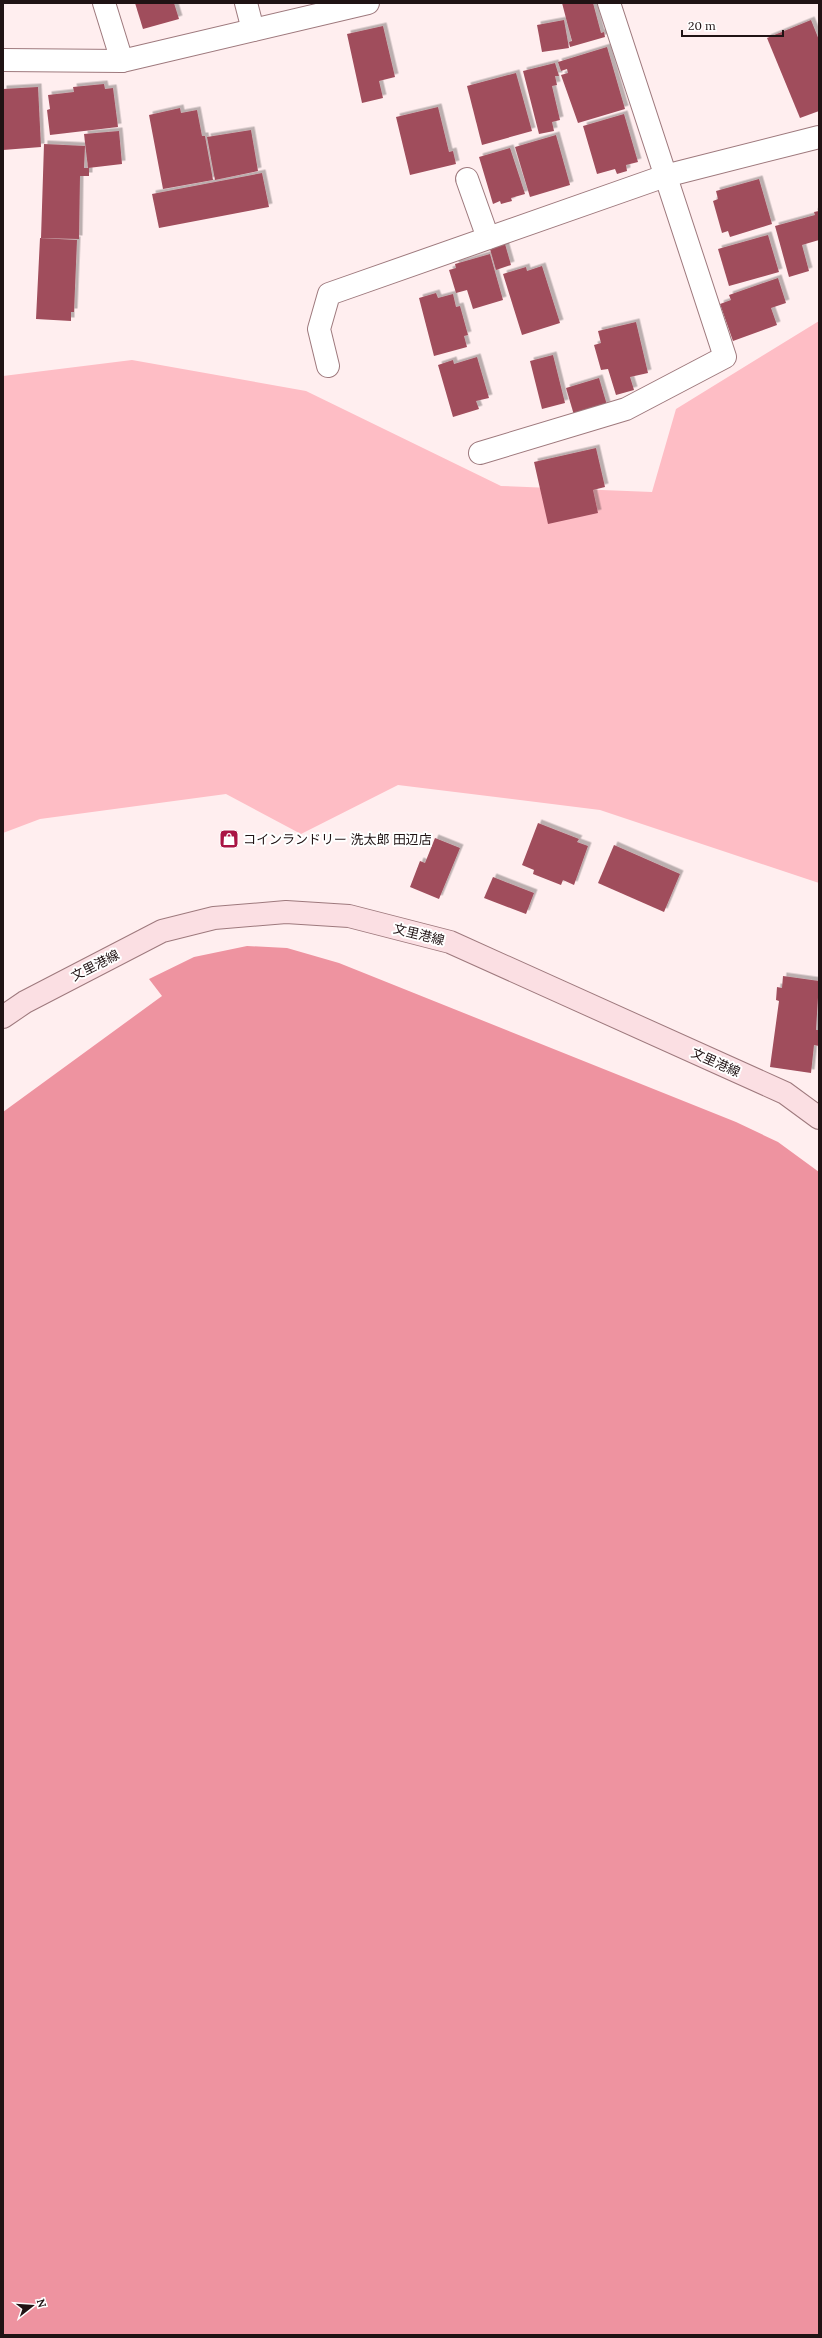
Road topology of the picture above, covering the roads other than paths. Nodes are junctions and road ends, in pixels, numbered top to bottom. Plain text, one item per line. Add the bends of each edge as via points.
1 (104, 3) edge
2 (246, 3) edge
3 (368, 3) edge
4 (609, 3) edge
5 (253, 30) junction
6 (3, 60) edge
7 (122, 61) junction
8 (819, 137) edge
9 (665, 176) junction
10 (467, 179) dead end
11 (488, 238) junction
12 (328, 366) dead end
13 (480, 453) dead end
14 (3, 1017) edge
15 (819, 1118) edge

1 - 7 street
2 - 5 street
3 - 5 street
4 - 9 street
5 - 7 street
6 - 7 street
8 - 9 street
9 - 11 street
9 - 13 street via 726,357 626,409
10 - 11 street
11 - 12 street via 329,294 319,329
14 - 15 main road, 文里港線 via 25,1002 162,931 214,918 286,912 349,916 450,942 785,1093

